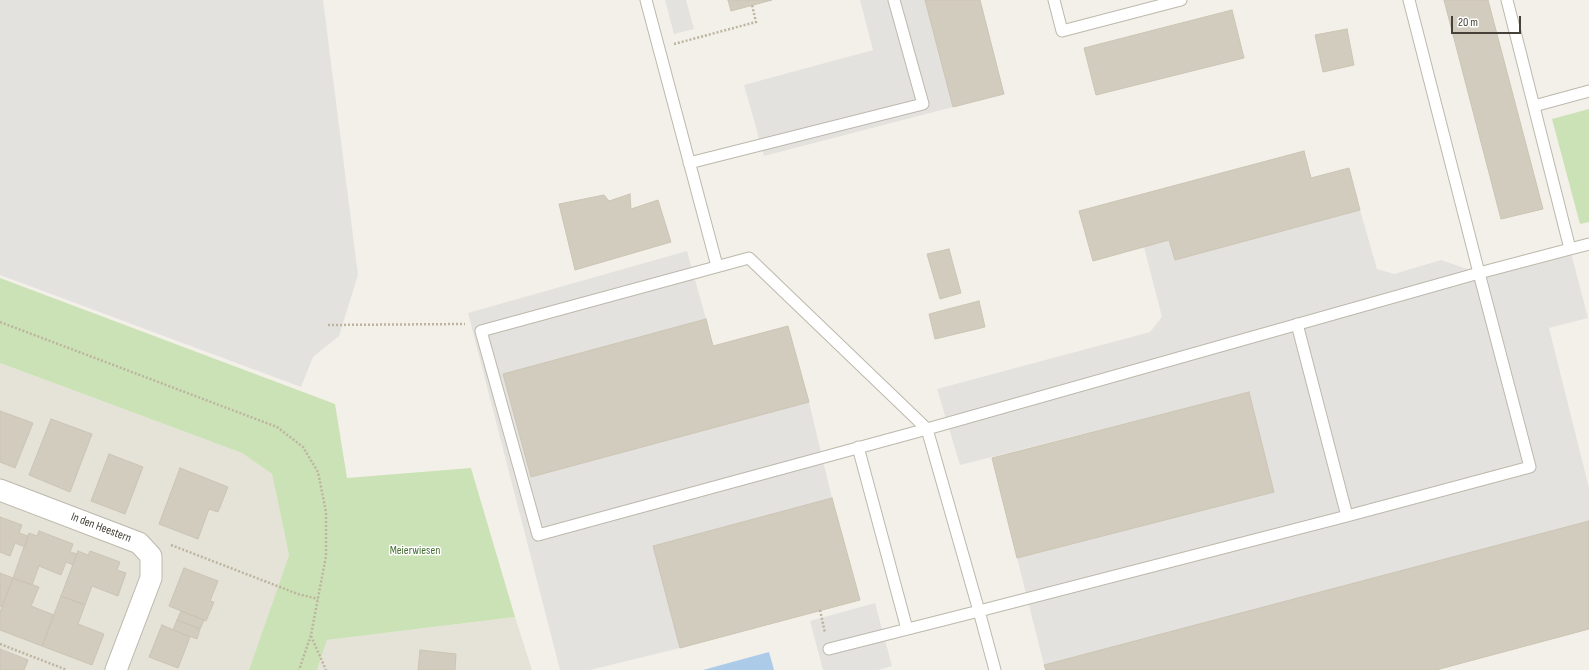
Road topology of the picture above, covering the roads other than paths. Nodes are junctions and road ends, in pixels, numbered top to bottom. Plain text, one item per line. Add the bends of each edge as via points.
1 (646, 0) edge
2 (894, 0) edge
3 (1054, 0) edge
4 (1181, 0) edge
5 (1408, 0) edge
6 (1507, 0) edge
7 (1589, 91) edge
8 (1534, 106) junction
9 (689, 163) junction
10 (1589, 244) edge
11 (1570, 249) junction
12 (717, 266) junction
13 (1479, 273) junction
14 (1297, 324) junction
15 (927, 429) junction
16 (858, 447) junction
17 (0, 490) edge
18 (1347, 516) junction
19 (979, 611) junction
20 (907, 629) junction
21 (829, 649) dead end
22 (116, 670) edge
23 (995, 670) edge

1 - 9 lane
2 - 9 lane via 923,104
3 - 4 lane via 1062,31
5 - 13 lane
6 - 8 lane
7 - 8 lane
8 - 11 lane
9 - 12 lane
10 - 11 lane
11 - 13 lane
12 - 15 lane via 749,258
12 - 16 lane via 481,331 538,535
13 - 14 lane
13 - 18 lane via 1530,467
14 - 15 lane
14 - 18 lane
15 - 16 lane
15 - 19 lane
16 - 20 lane
17 - 22 street, In den Heestern via 139,543 151,556 152,578
18 - 19 lane
19 - 20 lane
19 - 23 lane
20 - 21 lane

